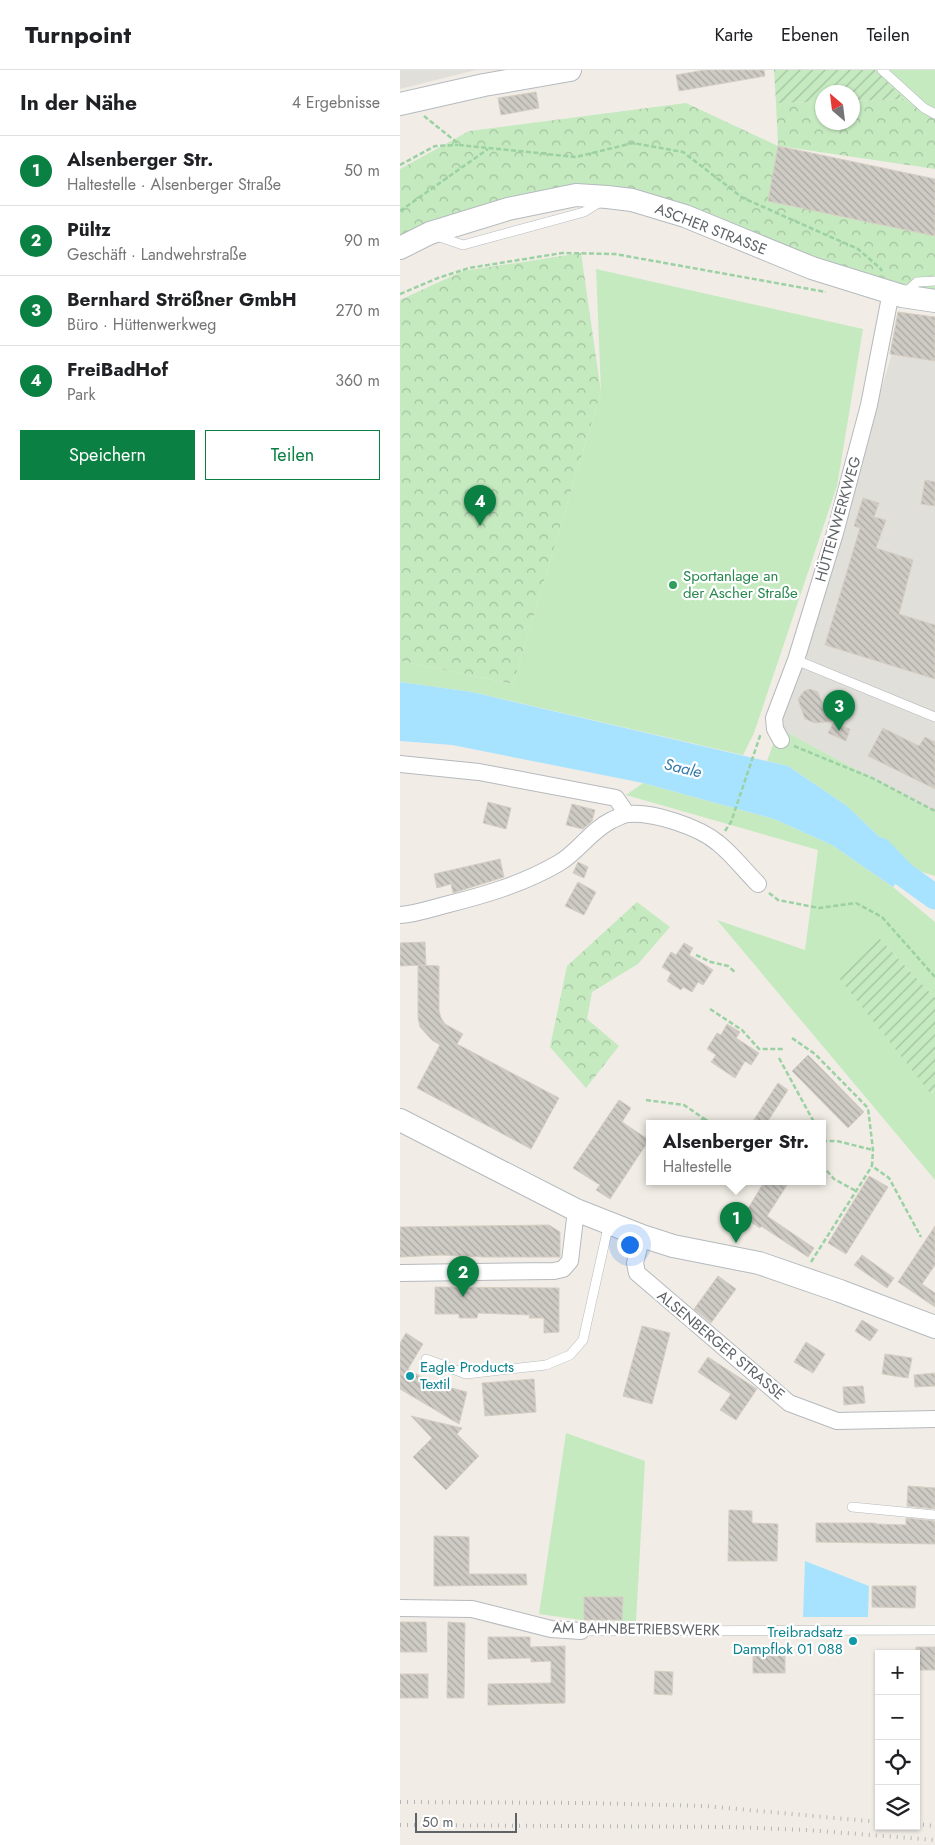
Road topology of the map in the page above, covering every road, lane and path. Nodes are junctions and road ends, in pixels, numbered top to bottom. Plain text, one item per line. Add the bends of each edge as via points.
1 (570, 70) edge
2 (882, 70) edge
3 (522, 74) edge
4 (400, 104) edge
5 (935, 114) edge
6 (435, 125) dead end
7 (460, 145) junction
8 (489, 148) junction
9 (400, 165) edge
10 (400, 211) edge
11 (400, 248) edge
12 (935, 281) edge
13 (400, 294) edge
14 (832, 294) dead end
15 (896, 294) junction
16 (935, 301) edge
17 (796, 660) junction
18 (935, 717) edge
19 (781, 740) joint
20 (757, 748) dead end
21 (400, 764) edge
22 (935, 811) edge
23 (627, 814) junction
24 (731, 822) dead end
25 (758, 884) joint
26 (400, 915) edge
27 (696, 955) dead end
28 (736, 973) dead end
29 (935, 978) edge
30 (710, 1010) dead end
31 (792, 1038) dead end
32 (785, 1049) dead end
33 (779, 1058) dead end
34 (646, 1100) dead end
35 (703, 1118) joint
36 (400, 1120) edge
37 (706, 1120) edge
38 (813, 1120) edge
39 (826, 1141) edge
40 (873, 1150) junction
41 (872, 1166) junction
42 (826, 1170) edge
43 (856, 1192) junction
44 (576, 1210) junction
45 (609, 1223) junction
46 (642, 1236) junction
47 (921, 1237) dead end
48 (400, 1273) edge
49 (802, 1277) junction
50 (935, 1327) edge
51 (426, 1359) dead end
52 (935, 1419) edge
53 (852, 1507) dead end
54 (935, 1515) edge
55 (400, 1608) edge
56 (935, 1630) edge
57 (581, 1631) joint

1 - 3 street
2 - 5 lane
3 - 4 street
6 - 7 path
7 - 8 path
7 - 9 path via 434,146
8 - 10 path
8 - 15 path via 576,157 633,143 684,152 743,198 858,249 880,268
11 - 15 street, ASCHER STRASSE via 430,233 518,207 576,195 607,197 632,200 685,216 812,268
12 - 15 lane via 917,282
13 - 14 path via 469,268 562,253 614,254
15 - 16 street, ASCHER STRASSE
15 - 17 street, HÜTTENWERKWEG via 835,533
17 - 18 lane
17 - 19 street, HÜTTENWERKWEG via 774,718
19 - 22 path via 872,778
20 - 24 path
21 - 23 street via 479,772 616,798
23 - 25 street via 646,814 702,833 718,843
23 - 26 street via 596,831 560,863 510,887
25 - 29 path via 778,900 819,908 856,903 873,912 882,917
27 - 28 path via 728,966
30 - 32 path via 742,1030 759,1049
31 - 40 path via 815,1054 868,1108
33 - 38 path
34 - 35 path via 684,1106
35 - 37 path
36 - 44 street
39 - 40 path
40 - 41 path
41 - 43 path
41 - 47 path via 889,1178
42 - 43 path via 834,1179
43 - 49 path
44 - 45 street
44 - 48 street via 570,1261 563,1269
45 - 46 street
45 - 51 lane via 583,1340 570,1355 546,1365 466,1374
46 - 49 street via 673,1246 759,1263
46 - 52 street, ALSENBERGER STRASSE via 635,1264 637,1273 789,1403 837,1421
49 - 50 street
53 - 54 lane
55 - 57 street, AM BAHNBETRIEBSWERK via 472,1609 551,1629
56 - 57 lane, AM BAHNBETRIEBSWERK

